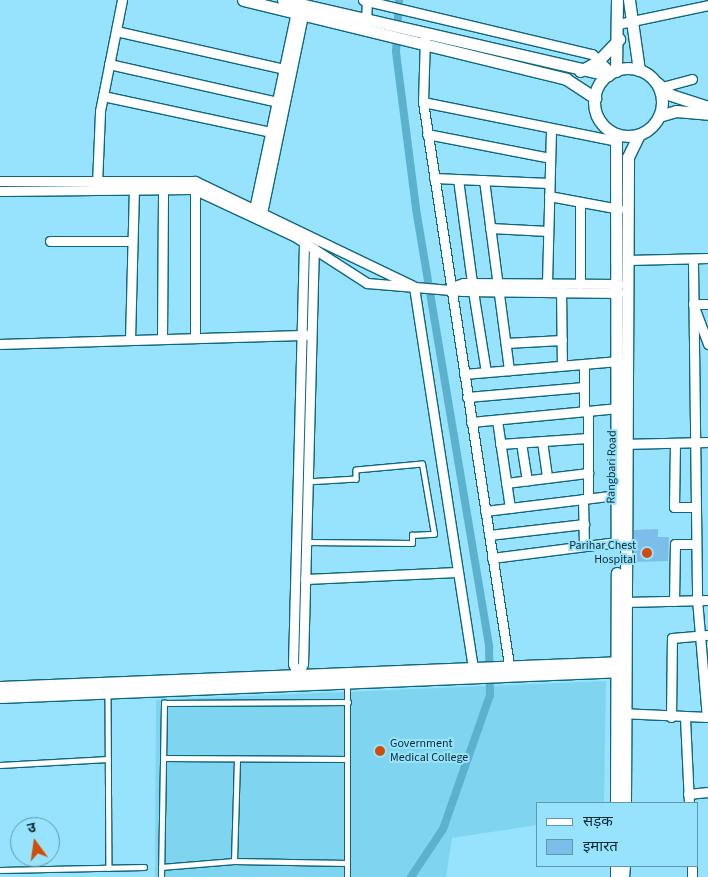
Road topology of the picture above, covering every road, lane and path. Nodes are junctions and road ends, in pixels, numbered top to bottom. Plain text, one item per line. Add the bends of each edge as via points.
1 (122, 0) edge
2 (243, 0) edge
3 (283, 0) edge
4 (366, 0) edge
5 (617, 0) edge
6 (629, 0) edge
7 (686, 5) edge
8 (708, 5) edge
9 (301, 9) junction
10 (631, 22) junction
11 (618, 24) junction
12 (366, 25) junction
13 (116, 31) junction
14 (425, 39) junction
15 (619, 39) junction
16 (597, 62) junction
17 (109, 64) junction
18 (284, 68) junction
19 (640, 70) junction
20 (580, 71) junction
21 (612, 73) junction
22 (692, 79) dead end
23 (659, 85) junction
24 (103, 96) junction
25 (594, 98) junction
26 (423, 102) junction
27 (281, 103) junction
28 (708, 107) edge
29 (708, 114) edge
30 (659, 116) junction
31 (551, 128) junction
32 (275, 133) junction
33 (427, 134) junction
34 (639, 134) junction
35 (616, 137) junction
36 (550, 158) junction
37 (434, 178) junction
38 (458, 179) junction
39 (484, 180) junction
40 (0, 181) edge
41 (97, 184) junction
42 (549, 184) junction
43 (195, 185) junction
44 (163, 188) junction
45 (134, 189) junction
46 (0, 191) edge
47 (549, 196) junction
48 (580, 202) junction
49 (619, 209) junction
50 (258, 214) junction
51 (490, 228) junction
52 (548, 231) junction
53 (132, 240) junction
54 (50, 241) dead end
55 (304, 242) junction
56 (314, 248) junction
57 (708, 258) edge
58 (628, 260) junction
59 (692, 262) junction
60 (547, 283) junction
61 (580, 284) junction
62 (417, 287) junction
63 (447, 287) junction
64 (472, 287) junction
65 (498, 287) junction
66 (561, 288) junction
67 (619, 288) junction
68 (693, 304) junction
69 (708, 304) edge
70 (302, 335) junction
71 (312, 335) junction
72 (194, 338) junction
73 (162, 339) junction
74 (130, 340) junction
75 (562, 340) junction
76 (506, 343) junction
77 (0, 344) edge
78 (708, 344) edge
79 (618, 361) junction
80 (584, 364) junction
81 (562, 365) junction
82 (509, 370) junction
83 (486, 372) junction
84 (464, 374) junction
85 (584, 387) junction
86 (467, 397) junction
87 (618, 408) junction
88 (586, 411) junction
89 (497, 420) junction
90 (471, 422) junction
91 (588, 438) junction
92 (542, 441) junction
93 (708, 442) edge
94 (521, 443) junction
95 (675, 443) junction
96 (695, 443) junction
97 (500, 444) junction
98 (622, 444) junction
99 (588, 473) junction
100 (547, 478) junction
101 (527, 481) junction
102 (308, 482) junction
103 (506, 484) junction
104 (618, 495) junction
105 (302, 497) junction
106 (586, 499) junction
107 (696, 507) junction
108 (510, 508) junction
109 (485, 511) junction
110 (584, 524) junction
111 (489, 535) junction
112 (306, 542) junction
113 (617, 542) junction
114 (696, 544) junction
115 (584, 546) junction
116 (492, 558) junction
117 (458, 572) junction
118 (304, 579) junction
119 (708, 600) edge
120 (674, 601) junction
121 (697, 601) junction
122 (625, 602) junction
123 (704, 636) edge
124 (621, 667) junction
125 (508, 671) junction
126 (477, 672) junction
127 (298, 675) junction
128 (348, 679) junction
129 (0, 687) edge
130 (108, 692) junction
131 (0, 697) edge
132 (348, 702) junction
133 (621, 712) junction
134 (671, 717) junction
135 (708, 717) edge
136 (685, 718) junction
137 (163, 758) junction
138 (108, 759) junction
139 (237, 759) junction
140 (347, 759) junction
141 (0, 765) edge
142 (708, 792) edge
143 (689, 798) edge
144 (616, 802) edge
145 (625, 802) edge
146 (234, 862) junction
147 (347, 863) junction
148 (144, 867) dead end
149 (161, 867) junction
150 (109, 868) junction
151 (0, 870) edge
152 (161, 877) edge
153 (347, 877) edge

1 - 13 street
2 - 9 street
3 - 9 street
4 - 12 street
4 - 16 street via 592,54
5 - 11 street
6 - 10 street
7 - 8 street
7 - 10 street
9 - 12 street
9 - 18 street
9 - 27 street
10 - 11 street
10 - 19 street
11 - 15 street
12 - 14 street
13 - 17 street
13 - 18 street
14 - 20 street
14 - 25 street via 566,79
14 - 26 street
15 - 16 street
15 - 21 street
16 - 20 street
16 - 21 street
17 - 24 street
17 - 27 street
18 - 27 street
19 - 21 street
19 - 23 street
20 - 21 street
21 - 25 street
22 - 23 street
23 - 28 street via 671,95
23 - 30 street via 662,99
24 - 32 street
24 - 41 street
25 - 35 street via 597,115
26 - 31 street
26 - 33 street
27 - 32 street
29 - 30 street via 676,111
30 - 34 street
31 - 35 street
31 - 36 street
32 - 50 street
33 - 36 street
33 - 37 street
34 - 35 street
34 - 58 street, Rangbari Road via 628,157
35 - 49 street, Rangbari Road
36 - 42 street
37 - 38 street
37 - 63 street
38 - 39 street
38 - 64 street
39 - 42 street
39 - 51 street
40 - 41 street
41 - 43 street
41 - 45 street
41 - 46 street
42 - 47 street
43 - 44 street
43 - 50 street
43 - 72 street
44 - 45 street
44 - 73 street
45 - 53 street
47 - 48 street
47 - 52 street
48 - 49 street
48 - 61 street
49 - 67 street, Rangbari Road
50 - 55 street
50 - 62 street
51 - 52 street
51 - 65 street
52 - 60 street
53 - 54 street
53 - 74 street
55 - 56 street
55 - 70 street
56 - 62 street via 367,283
56 - 71 street
57 - 59 street
58 - 59 street
58 - 98 street, Rangbari Road
59 - 68 street
60 - 65 street
60 - 66 street
61 - 66 street
61 - 67 street
62 - 63 street
62 - 117 street
63 - 64 street
63 - 84 street
64 - 65 street
64 - 83 street
65 - 66 street
65 - 76 street
66 - 67 street
66 - 75 street
67 - 79 street, Rangbari Road
68 - 69 street
68 - 78 street
68 - 96 street
70 - 71 street
70 - 72 street
70 - 105 street
71 - 102 street
72 - 73 street
73 - 74 street
74 - 77 street
75 - 76 street
75 - 81 street
76 - 82 street
79 - 80 street
79 - 87 street, Rangbari Road
80 - 81 street
80 - 85 street
81 - 82 street
82 - 83 street
83 - 84 street
84 - 86 street
85 - 86 street
85 - 88 street
86 - 90 street
87 - 88 street
87 - 98 street, Rangbari Road
88 - 89 street
88 - 91 street
89 - 90 street
89 - 97 street
90 - 109 street
91 - 92 street
91 - 99 street
92 - 94 street
92 - 100 street
93 - 96 street
94 - 97 street
94 - 101 street
95 - 96 street
95 - 98 street
95 - 107 street via 674,507
96 - 107 street
97 - 103 street
98 - 104 street, Rangbari Road
98 - 122 street, Rangbari Road
99 - 100 street
99 - 106 street
100 - 101 street
101 - 103 street
102 - 105 street
102 - 112 lane via 356,479 356,470 422,464 434,534 412,535 412,543
103 - 108 street
104 - 106 street
104 - 113 street, Rangbari Road
105 - 112 street
105 - 127 street via 293,664
106 - 108 street
106 - 110 street
107 - 114 street
108 - 109 street
109 - 111 street
110 - 111 street
110 - 115 street
111 - 116 street
112 - 118 street
113 - 115 street
113 - 124 street, Rangbari Road
114 - 120 street via 675,544
114 - 121 street
115 - 116 street
116 - 125 street
117 - 118 street
117 - 126 street
118 - 127 street via 303,664
119 - 121 street
120 - 121 street
120 - 122 street
121 - 123 street
122 - 124 street, Rangbari Road
123 - 134 street via 672,638
123 - 135 street
124 - 125 street
124 - 133 street, Rangbari Road
125 - 126 street
126 - 128 street
127 - 128 street
127 - 129 street
128 - 130 street
128 - 132 lane
130 - 131 street
130 - 138 lane
132 - 137 lane via 164,703
132 - 140 lane
133 - 134 street
133 - 144 street, Rangbari Road
133 - 145 street, Rangbari Road
134 - 136 street
135 - 136 street
136 - 143 street
137 - 139 lane
137 - 149 lane
138 - 141 lane
138 - 150 lane
139 - 140 lane
139 - 146 lane
140 - 147 lane
142 - 143 street
146 - 147 lane
146 - 149 lane
147 - 153 lane
148 - 150 lane
149 - 152 lane
150 - 151 lane

